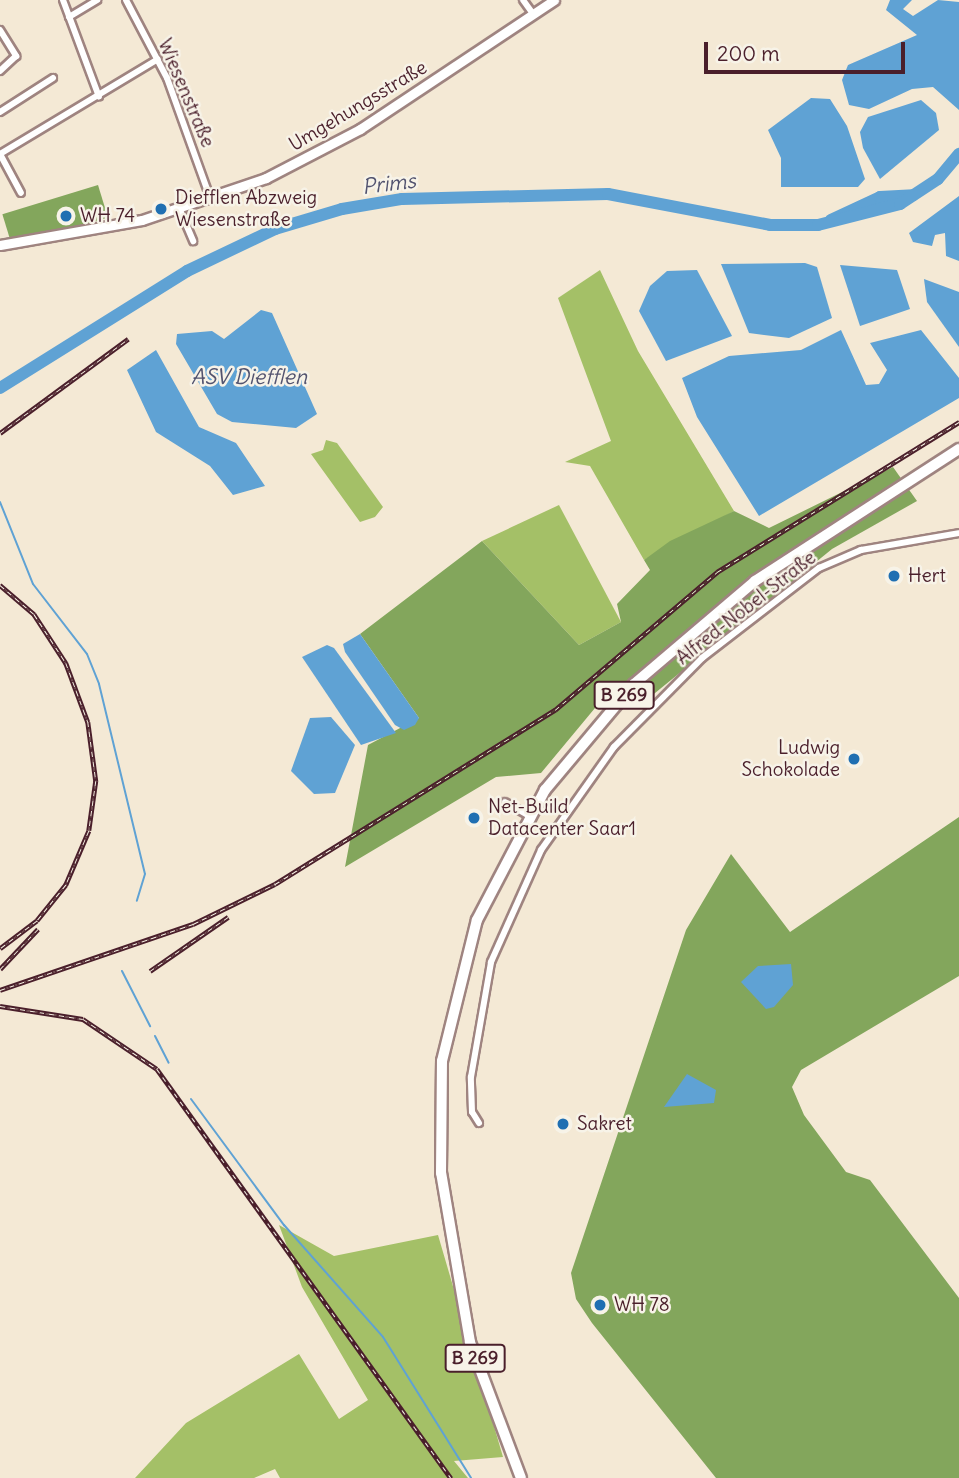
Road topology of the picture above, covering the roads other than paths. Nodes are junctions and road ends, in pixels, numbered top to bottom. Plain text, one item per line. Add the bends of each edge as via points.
1 (63, 0) edge
2 (97, 0) edge
3 (126, 0) edge
4 (523, 0) edge
5 (554, 0) edge
6 (533, 14) junction
7 (69, 17) junction
8 (0, 30) edge
9 (158, 59) junction
10 (0, 71) edge
11 (54, 78) dead end
12 (99, 97) junction
13 (0, 112) edge
14 (0, 154) edge
15 (21, 193) dead end
16 (211, 200) junction
17 (180, 210) junction
18 (193, 242) dead end
19 (0, 245) edge
20 (959, 449) edge
21 (959, 533) edge
22 (505, 802) dead end
23 (529, 816) junction
24 (479, 1123) dead end
25 (521, 1478) edge

1 - 7 street
2 - 7 street
3 - 9 street, Wiesenstraße
4 - 6 street
5 - 6 main road, Umgehungsstraße
6 - 16 main road, Umgehungsstraße via 329,148
7 - 12 street
8 - 10 street via 16,56
9 - 12 street
9 - 16 street, Wiesenstraße
11 - 13 street
12 - 14 street
14 - 15 street
16 - 17 main road, Umgehungsstraße
17 - 18 street
17 - 19 main road, Umgehungsstraße
20 - 23 main road, B 269 / B 269 via 789,557 672,648 584,737
21 - 24 street, Alfred-Nobel-Straße via 861,550 819,568 702,658 614,747 541,850 491,962 471,1077 472,1112
22 - 23 street
23 - 25 main road, B 269 / B 269 via 486,897 459,974 442,1062 439,1125 443,1204 460,1300 480,1374

